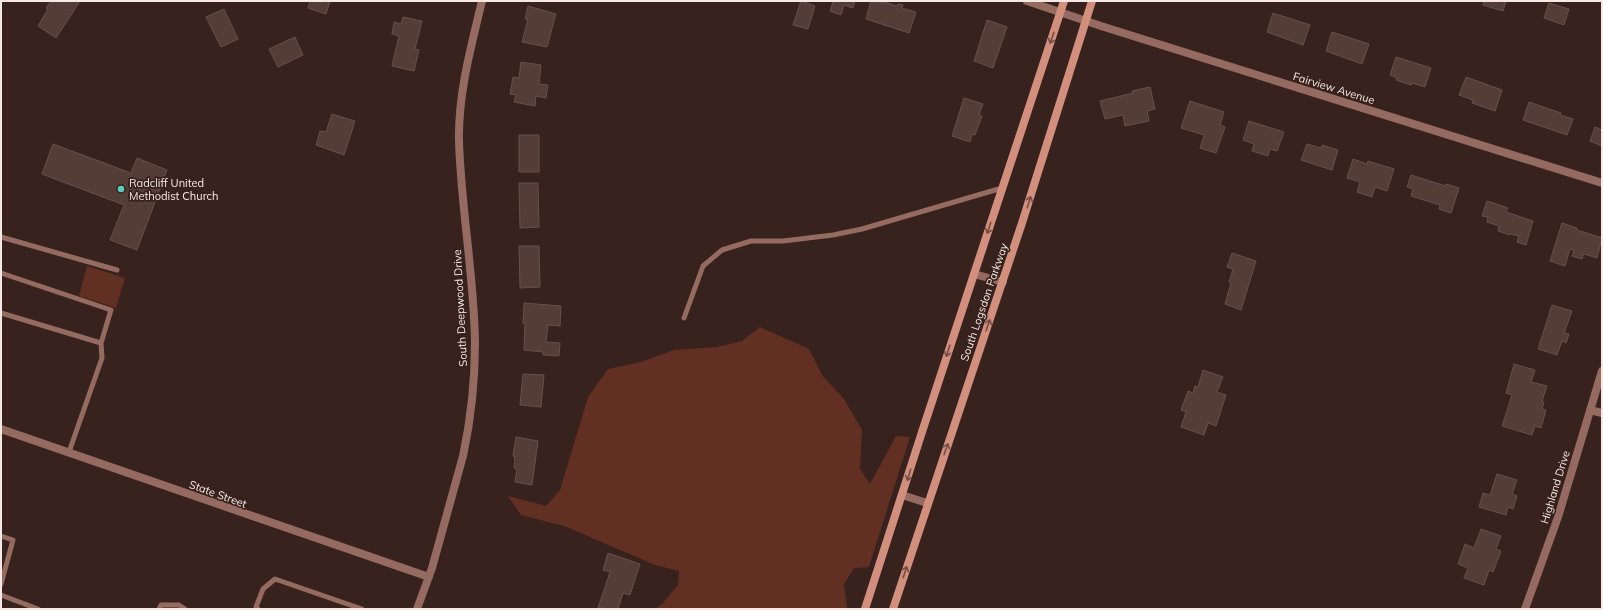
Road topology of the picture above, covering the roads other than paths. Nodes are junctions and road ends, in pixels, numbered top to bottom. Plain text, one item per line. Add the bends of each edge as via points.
1 (482, 1) edge
2 (1026, 1) edge
3 (1064, 1) edge
4 (1092, 1) edge
5 (1060, 13) junction
6 (1086, 21) junction
7 (1602, 183) edge
8 (1002, 188) junction
9 (1, 237) edge
10 (117, 270) dead end
11 (1, 273) edge
12 (974, 274) junction
13 (1003, 282) junction
14 (1, 313) edge
15 (684, 318) dead end
16 (100, 343) junction
17 (1602, 371) edge
18 (1590, 410) junction
19 (1602, 413) edge
20 (1, 430) edge
21 (69, 452) junction
22 (902, 495) junction
23 (927, 503) junction
24 (1, 536) edge
25 (428, 577) junction
26 (1, 584) edge
27 (1, 596) edge
28 (38, 609) edge
29 (159, 609) edge
30 (186, 609) edge
31 (258, 609) edge
32 (362, 609) edge
33 (417, 609) edge
34 (865, 609) edge
35 (893, 609) edge
36 (1526, 609) edge

1 - 25 street, South Deepwood Drive via 460,106 459,134 474,327 474,382 463,456
2 - 5 street, Fairview Avenue
3 - 5 main road, South Logsdon Parkway
4 - 6 main road, South Logsdon Parkway
5 - 6 street, Fairview Avenue
5 -> 8 main road, South Logsdon Parkway
6 - 7 street, Fairview Avenue
13 -> 6 main road, South Logsdon Parkway
8 -> 12 main road, South Logsdon Parkway
8 - 15 lane via 862,229 783,241 751,241 722,250 703,266
9 - 10 lane
11 - 16 lane via 112,310
12 - 13 street
12 -> 22 main road, South Logsdon Parkway
23 -> 13 main road, South Logsdon Parkway
14 - 16 lane
16 - 21 lane via 102,358
17 - 18 street, Highland Drive
18 - 19 street
18 - 36 street, Highland Drive via 1558,517
20 - 21 street, State Street
21 - 25 street, State Street
22 - 23 street
22 - 34 main road, South Logsdon Parkway
35 -> 23 main road, South Logsdon Parkway
24 - 26 lane via 13,540
25 - 33 street, South Deepwood Drive
27 - 28 lane
29 - 30 lane via 162,605 179,605
31 - 32 lane via 256,608 263,589 275,579

